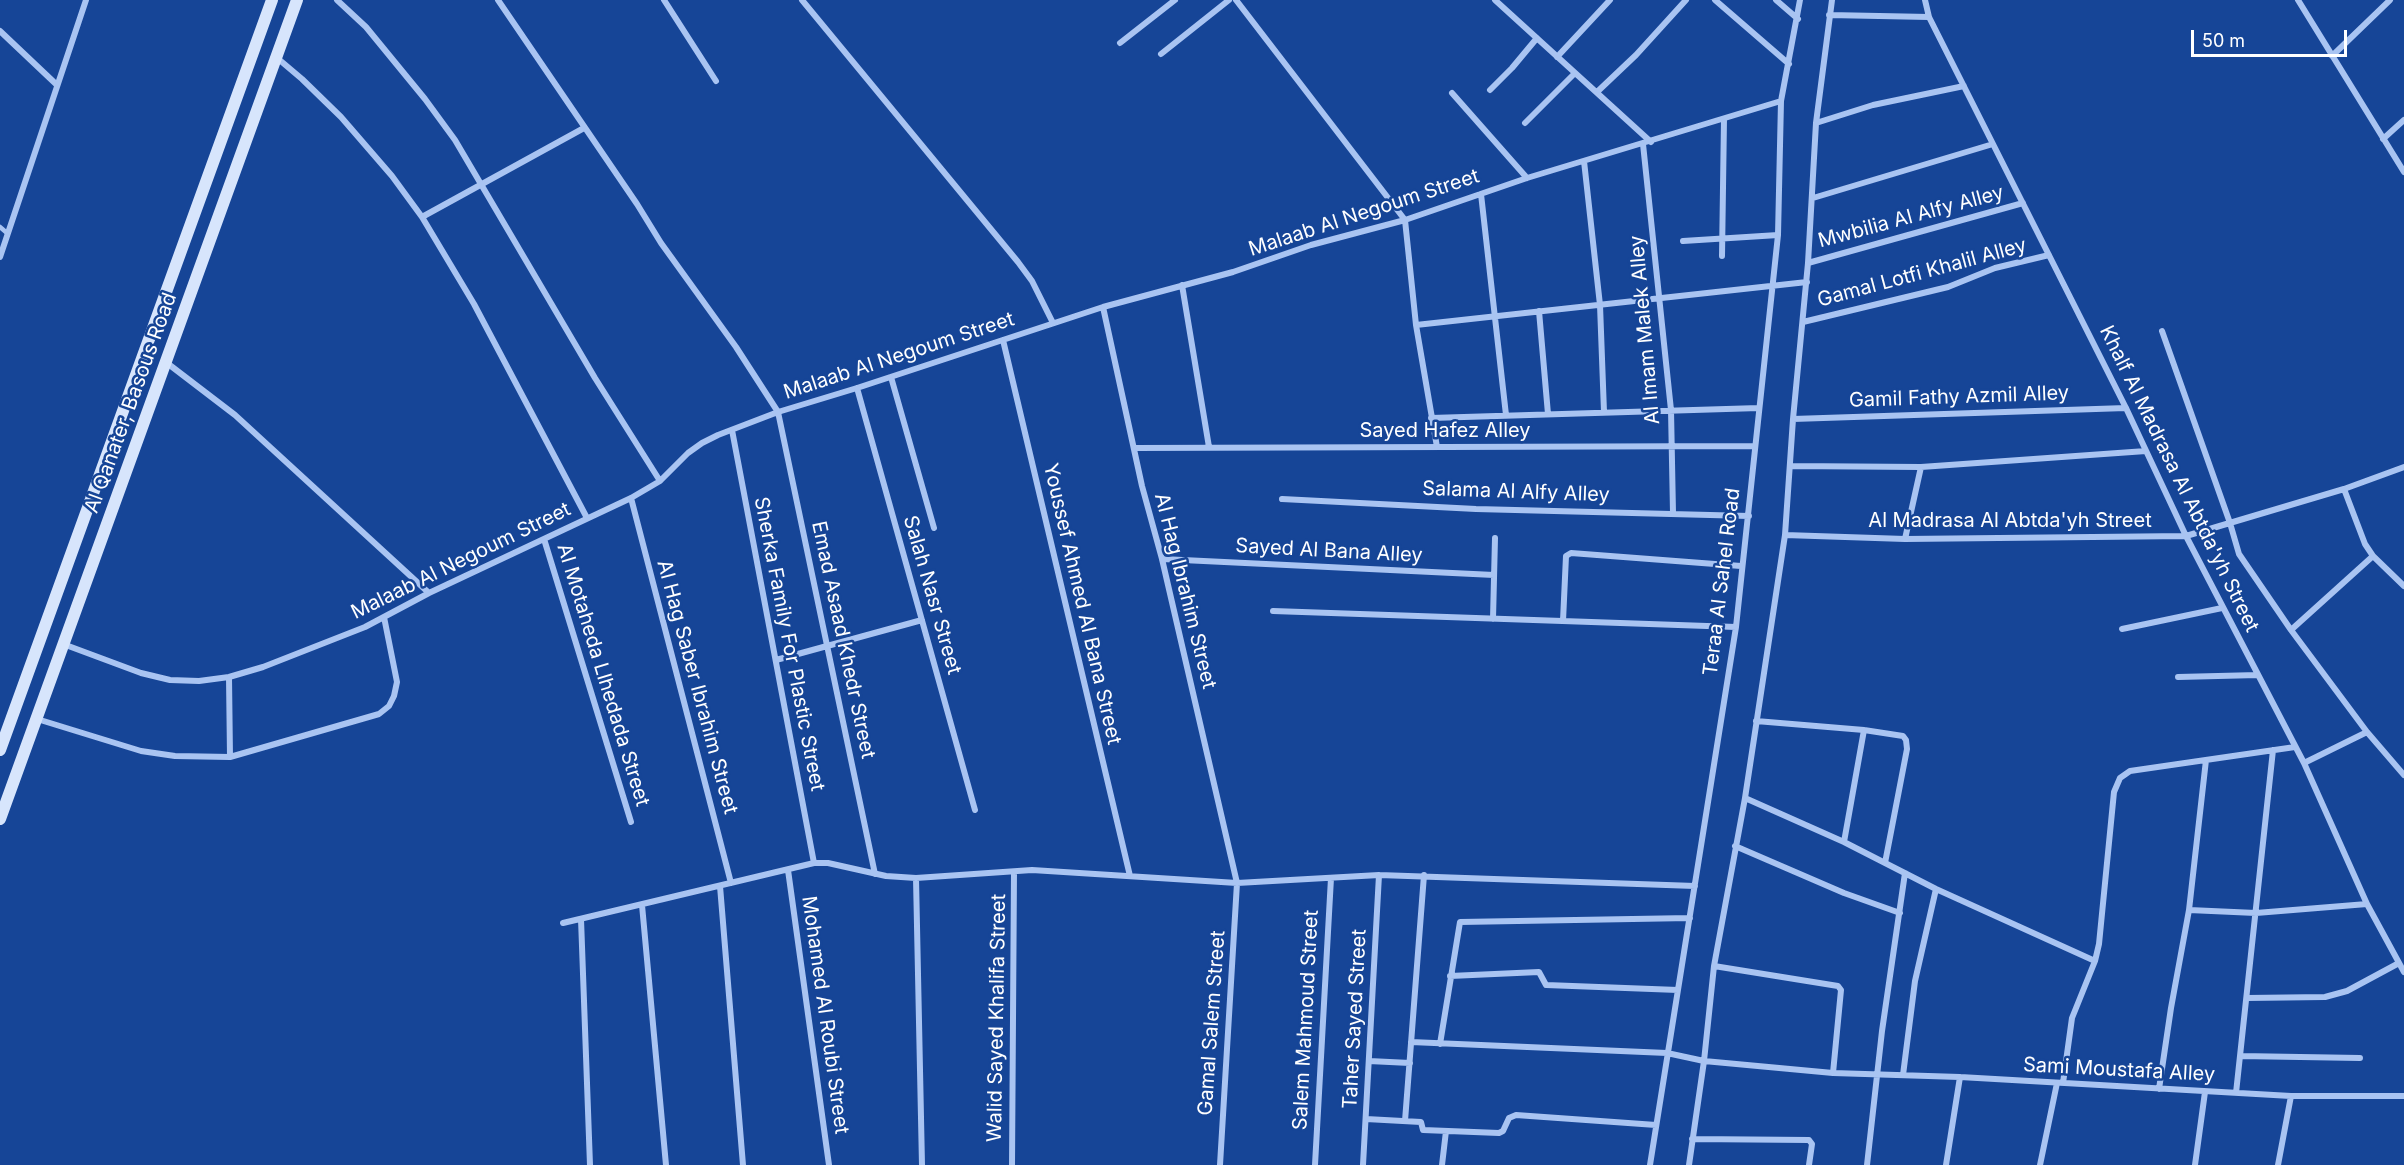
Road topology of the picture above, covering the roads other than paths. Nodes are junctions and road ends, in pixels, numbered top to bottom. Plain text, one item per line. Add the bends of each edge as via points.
1 (272, 0) edge
2 (297, 0) edge
3 (337, 0) edge
4 (498, 0) edge
5 (664, 0) edge
6 (802, 0) edge
7 (1175, 0) edge
8 (1229, 0) edge
9 (1236, 0) edge
10 (1496, 0) edge
11 (1610, 0) edge
12 (1686, 0) edge
13 (1715, 0) edge
14 (1776, 0) edge
15 (1800, 0) edge
16 (1832, 0) edge
17 (1925, 0) edge
18 (2298, 0) edge
19 (2390, 0) edge
20 (84, 1) edge
21 (1829, 15) junction
22 (1929, 17) junction
23 (1798, 19) junction
24 (0, 31) edge
25 (1537, 38) junction
26 (1120, 44) dead end
27 (1161, 54) dead end
28 (2332, 56) junction
29 (275, 57) junction
30 (1557, 57) junction
31 (1789, 64) junction
32 (1575, 73) junction
33 (716, 81) dead end
34 (57, 85) junction
35 (1964, 86) junction
36 (1490, 90) dead end
37 (1597, 92) junction
38 (1452, 93) dead end
39 (1781, 101) junction
40 (1724, 119) junction
41 (2404, 120) edge
42 (1525, 123) dead end
43 (1816, 123) junction
44 (584, 128) junction
45 (2383, 139) junction
46 (1651, 142) junction
47 (1643, 144) junction
48 (1993, 144) junction
49 (1584, 162) junction
50 (2404, 172) edge
51 (1527, 178) junction
52 (483, 185) junction
53 (1481, 194) junction
54 (1813, 198) junction
55 (2023, 203) junction
56 (422, 217) junction
57 (1405, 220) junction
58 (0, 227) edge
59 (7, 233) junction
60 (1779, 235) junction
61 (1722, 238) junction
62 (1683, 241) dead end
63 (2049, 255) junction
64 (0, 256) edge
65 (1722, 256) dead end
66 (1808, 262) junction
67 (1807, 282) junction
68 (1182, 285) junction
69 (1772, 286) junction
70 (1659, 298) junction
71 (1600, 305) junction
72 (1103, 307) junction
73 (1539, 311) junction
74 (1495, 316) junction
75 (1803, 322) junction
76 (1053, 323) junction
77 (1416, 325) junction
78 (2163, 332) dead end
79 (1003, 340) junction
80 (167, 363) junction
81 (891, 377) junction
82 (857, 388) junction
83 (1759, 408) junction
84 (2126, 408) junction
85 (1671, 410) junction
86 (778, 412) junction
87 (1604, 412) junction
88 (1548, 414) junction
89 (1506, 415) junction
90 (1431, 417) junction
91 (1793, 418) junction
92 (732, 430) junction
93 (1671, 446) junction
94 (1754, 446) junction
95 (1209, 447) junction
96 (1437, 447) junction
97 (1136, 448) junction
98 (2146, 451) junction
99 (1790, 466) junction
100 (1921, 466) junction
101 (2404, 466) edge
102 (660, 481) junction
103 (2344, 489) junction
104 (631, 498) junction
105 (1282, 499) dead end
106 (1673, 513) junction
107 (1749, 516) junction
108 (587, 518) junction
109 (2230, 523) junction
110 (934, 528) dead end
111 (1785, 536) junction
112 (2186, 536) junction
113 (1495, 538) dead end
114 (544, 539) junction
115 (1905, 539) junction
116 (2373, 556) junction
117 (1162, 559) junction
118 (1741, 566) junction
119 (2404, 574) edge
120 (1494, 575) junction
121 (2398, 580) junction
122 (2404, 586) edge
123 (429, 593) junction
124 (2222, 608) junction
125 (1273, 611) dead end
126 (384, 617) junction
127 (1493, 619) junction
128 (922, 620) junction
129 (1563, 621) junction
130 (1736, 627) junction
131 (2122, 629) dead end
132 (2291, 630) junction
133 (63, 644) junction
134 (828, 646) junction
135 (776, 660) junction
136 (2258, 675) junction
137 (229, 677) junction
138 (2178, 677) dead end
139 (36, 719) junction
140 (1756, 721) junction
141 (1864, 730) junction
142 (2367, 732) junction
143 (2295, 747) junction
144 (0, 750) edge
145 (2272, 750) junction
146 (230, 757) junction
147 (2206, 760) junction
148 (2304, 763) junction
149 (2404, 775) edge
150 (1744, 798) junction
151 (975, 810) dead end
152 (0, 819) edge
153 (631, 822) dead end
154 (1844, 842) junction
155 (1736, 846) junction
156 (814, 863) junction
157 (1885, 863) junction
158 (788, 870) junction
159 (1014, 872) junction
160 (1905, 873) junction
161 (875, 874) junction
162 (1379, 875) junction
163 (1424, 875) junction
164 (1130, 876) junction
165 (916, 878) junction
166 (1331, 878) junction
167 (1237, 882) junction
168 (731, 883) junction
169 (720, 886) junction
170 (1695, 886) junction
171 (1936, 889) junction
172 (2367, 904) junction
173 (642, 905) junction
174 (2189, 910) junction
175 (1900, 913) junction
176 (2256, 913) junction
177 (1690, 918) junction
178 (581, 919) junction
179 (563, 924) dead end
180 (2095, 961) junction
181 (2399, 963) junction
182 (1714, 966) junction
183 (2404, 972) edge
184 (1450, 975) junction
185 (1678, 990) junction
186 (2247, 998) junction
187 (1411, 1042) junction
188 (1440, 1044) junction
189 (1667, 1053) junction
190 (2240, 1056) junction
191 (2360, 1058) dead end
192 (1369, 1061) junction
193 (1704, 1061) junction
194 (1410, 1063) junction
195 (1833, 1073) junction
196 (1877, 1074) junction
197 (1903, 1075) junction
198 (1960, 1077) junction
199 (2060, 1083) junction
200 (2159, 1089) junction
201 (2205, 1092) junction
202 (2236, 1093) junction
203 (2291, 1096) junction
204 (2404, 1096) edge
205 (1366, 1119) junction
206 (1405, 1121) junction
207 (1656, 1125) junction
208 (1446, 1131) junction
209 (1692, 1139) junction
210 (590, 1165) edge
211 (666, 1165) edge
212 (743, 1165) edge
213 (829, 1165) edge
214 (922, 1165) edge
215 (1012, 1165) edge
216 (1220, 1165) edge
217 (1315, 1165) edge
218 (1364, 1165) edge
219 (1442, 1165) edge
220 (1650, 1165) edge
221 (1689, 1165) edge
222 (1809, 1165) edge
223 (1867, 1165) edge
224 (1946, 1165) edge
225 (2040, 1165) edge
226 (2195, 1165) edge
227 (2277, 1165) edge

1 - 144 main road, Al Qanater, Basous Road
2 - 29 main road, Al Qanater, Basous Road
3 - 52 street via 366,27 425,99
4 - 44 street
5 - 33 street
6 - 76 street via 1018,262
7 - 26 street
8 - 27 street
9 - 57 street
10 - 25 street
11 - 30 street
12 - 37 street
13 - 31 street
14 - 23 street
15 - 23 street, Teraa Al Sahel Road
16 - 21 street
17 - 22 street, Khalf Al Madrasa Al Abtda'yh Street
18 - 28 street
19 - 28 street
20 - 34 street
21 - 22 street
21 - 43 street
22 - 35 street, Khalf Al Madrasa Al Abtda'yh Street
23 - 31 street, Teraa Al Sahel Road
24 - 34 street
25 - 30 street
25 - 36 street
28 - 45 street
29 - 56 street via 341,117
29 - 80 main road, Al Qanater, Basous Road
30 - 32 street
31 - 39 street, Teraa Al Sahel Road
32 - 37 street
32 - 42 street
34 - 59 street
35 - 43 street via 1873,105
35 - 48 street, Khalf Al Madrasa Al Abtda'yh Street
37 - 46 street
38 - 51 street
39 - 40 street, Malaab Al Negoum Street
39 - 60 street, Teraa Al Sahel Road
40 - 46 street, Malaab Al Negoum Street
40 - 61 street
41 - 45 street
43 - 54 street
44 - 52 street
44 - 86 street
45 - 50 street
46 - 47 street, Malaab Al Negoum Street
47 - 49 street, Malaab Al Negoum Street
47 - 70 street, Al Imam Malek Alley
48 - 54 street
48 - 55 street, Khalf Al Madrasa Al Abtda'yh Street
49 - 51 street, Malaab Al Negoum Street
49 - 71 street
51 - 53 street, Malaab Al Negoum Street
52 - 56 street
52 - 102 street
53 - 57 street, Malaab Al Negoum Street
53 - 74 street
54 - 66 street
55 - 63 street, Khalf Al Madrasa Al Abtda'yh Street
55 - 66 street, Mwbilia Al Alfy Alley
56 - 108 street via 474,304
57 - 68 street, Malaab Al Negoum Street
57 - 77 street
58 - 59 lane
59 - 64 street
60 - 61 street
60 - 69 street, Teraa Al Sahel Road
61 - 62 street
61 - 65 street
63 - 75 street, Gamal Lotfi Khalil Alley via 1995,268 1948,287
63 - 84 street, Khalf Al Madrasa Al Abtda'yh Street
66 - 67 street
67 - 69 street
67 - 75 street
68 - 72 street, Malaab Al Negoum Street
68 - 95 street
69 - 70 street
69 - 83 street, Teraa Al Sahel Road
70 - 71 street
70 - 85 street, Al Imam Malek Alley
71 - 73 street
71 - 87 street
72 - 76 street, Malaab Al Negoum Street
72 - 97 street, Al Hag Ibrahim Street
73 - 74 street
73 - 88 street
74 - 77 street
74 - 89 street
75 - 91 street
76 - 79 street, Malaab Al Negoum Street
77 - 90 street
78 - 109 street
79 - 81 street, Malaab Al Negoum Street
79 - 164 street, Youssef Ahmed Al Bana Street
80 - 123 street via 235,415
80 - 133 main road, Al Qanater, Basous Road
81 - 82 street, Malaab Al Negoum Street
81 - 110 street
82 - 86 street, Malaab Al Negoum Street
82 - 128 street, Salah Nasr Street
83 - 85 street
83 - 94 street, Teraa Al Sahel Road
84 - 91 street, Gamil Fathy Azmil Alley
84 - 98 street, Khalf Al Madrasa Al Abtda'yh Street
85 - 87 street
85 - 93 street, Al Imam Malek Alley
86 - 92 street, Malaab Al Negoum Street
86 - 134 street, Emad Asaad Khedr Street
87 - 88 street
88 - 89 street
89 - 90 street
90 - 96 street
91 - 99 street
92 - 102 street, Malaab Al Negoum Street via 688,453
92 - 135 street, Sherka Family For Plastic Street
93 - 94 street, Sayed Hafez Alley
93 - 96 street, Sayed Hafez Alley
93 - 106 street, Al Imam Malek Alley
94 - 107 street, Teraa Al Sahel Road
95 - 96 street, Sayed Hafez Alley
95 - 97 street, Sayed Hafez Alley
97 - 117 street, Al Hag Ibrahim Street
98 - 100 street
98 - 112 street, Khalf Al Madrasa Al Abtda'yh Street
99 - 100 street
99 - 111 street
100 - 115 street
101 - 103 street, Al Madrasa Al Abtda'yh Street
102 - 104 street, Malaab Al Negoum Street
103 - 109 street, Al Madrasa Al Abtda'yh Street
103 - 116 street
104 - 108 street, Malaab Al Negoum Street
104 - 168 street, Al Hag Saber Ibrahim Street
105 - 106 street, Salama Al Alfy Alley via 1476,509
106 - 107 street, Salama Al Alfy Alley
107 - 118 street, Teraa Al Sahel Road
108 - 114 street, Malaab Al Negoum Street
109 - 112 street, Al Madrasa Al Abtda'yh Street
109 - 132 street via 2239,554
111 - 115 street, Al Madrasa Al Abtda'yh Street
111 - 140 street
112 - 115 street, Al Madrasa Al Abtda'yh Street
112 - 124 street, Khalf Al Madrasa Al Abtda'yh Street
113 - 120 street
114 - 123 street, Malaab Al Negoum Street
114 - 153 street, Al Motaheda Llhedada Street
116 - 121 street
116 - 132 street
117 - 120 street, Sayed Al Bana Alley
117 - 167 street, Al Hag Ibrahim Street
118 - 129 street via 1571,553 1566,556
118 - 130 street, Teraa Al Sahel Road
119 - 121 street
120 - 127 street
121 - 122 street
123 - 126 street, Malaab Al Negoum Street
124 - 131 street
124 - 136 street, Khalf Al Madrasa Al Abtda'yh Street
125 - 127 street
126 - 137 street, Malaab Al Negoum Street via 298,655
126 - 146 street via 397,682 389,706 379,714
127 - 129 street
128 - 134 street
128 - 151 street, Salah Nasr Street
129 - 130 street
130 - 170 street, Teraa Al Sahel Road
132 - 142 street
133 - 137 street, Malaab Al Negoum Street via 170,680
133 - 139 main road, Al Qanater, Basous Road
134 - 135 street
134 - 161 street, Emad Asaad Khedr Street
135 - 156 street, Sherka Family For Plastic Street
136 - 138 street
136 - 143 street, Khalf Al Madrasa Al Abtda'yh Street
137 - 146 street
139 - 146 street via 141,751
139 - 152 main road, Al Qanater, Basous Road
140 - 141 street
140 - 150 street
141 - 154 street
141 - 157 street via 1898,734 1906,740
142 - 148 street
142 - 149 street
143 - 145 street
143 - 148 street, Khalf Al Madrasa Al Abtda'yh Street
145 - 147 street
145 - 176 street
147 - 174 street
147 - 180 street via 2136,770 2120,778 2114,792
148 - 172 street, Khalf Al Madrasa Al Abtda'yh Street
150 - 154 street
150 - 155 street
154 - 157 street
155 - 175 street
155 - 182 street
156 - 158 street
156 - 161 street
157 - 160 street
158 - 168 street
158 - 213 street, Mohamed Al Roubi Street
159 - 164 street
159 - 165 street
159 - 215 street, Walid Sayed Khalifa Street
160 - 171 street
160 - 175 street
161 - 165 street
162 - 163 street
162 - 166 street
162 - 192 street, Taher Sayed Street
163 - 170 street
163 - 187 street
164 - 167 street
165 - 214 street
166 - 167 street
166 - 217 street, Salem Mahmoud Street
167 - 216 street, Gamal Salem Street
168 - 169 street
169 - 173 street
169 - 212 street
170 - 177 street, Teraa Al Sahel Road
171 - 180 street
171 - 197 street via 1915,981
172 - 176 street
172 - 181 street, Khalf Al Madrasa Al Abtda'yh Street
173 - 178 street
173 - 211 street
174 - 176 street
174 - 200 street
175 - 196 street
176 - 186 street
177 - 184 street via 1460,922
177 - 185 street, Teraa Al Sahel Road
178 - 179 street
178 - 210 street
180 - 199 street via 2072,1018
181 - 183 street, Khalf Al Madrasa Al Abtda'yh Street
181 - 186 street via 2348,992 2325,997
182 - 193 street
182 - 195 street via 1838,986 1841,990
184 - 185 street via 1539,972 1546,985
184 - 188 street
185 - 189 street, Teraa Al Sahel Road
186 - 190 street
187 - 188 street, Sami Moustafa Alley
187 - 194 street
188 - 189 street, Sami Moustafa Alley
189 - 193 street, Sami Moustafa Alley
189 - 207 street, Teraa Al Sahel Road
190 - 191 street
190 - 202 street
192 - 194 street
192 - 205 street, Taher Sayed Street
193 - 195 street, Sami Moustafa Alley
193 - 209 street
194 - 206 street
195 - 196 street, Sami Moustafa Alley
196 - 197 street, Sami Moustafa Alley
196 - 223 street
197 - 198 street, Sami Moustafa Alley
198 - 199 street, Sami Moustafa Alley
198 - 224 street
199 - 200 street, Sami Moustafa Alley
199 - 225 street
200 - 201 street, Sami Moustafa Alley
201 - 202 street, Sami Moustafa Alley
201 - 226 street
202 - 203 street, Sami Moustafa Alley
203 - 204 street, Sami Moustafa Alley
203 - 227 street
205 - 206 street
205 - 218 street, Taher Sayed Street
206 - 208 street via 1422,1122 1422,1130
207 - 208 street via 1516,1115 1509,1118 1499,1133
207 - 220 street, Teraa Al Sahel Road
208 - 219 street
209 - 221 street
209 - 222 street via 1810,1141

